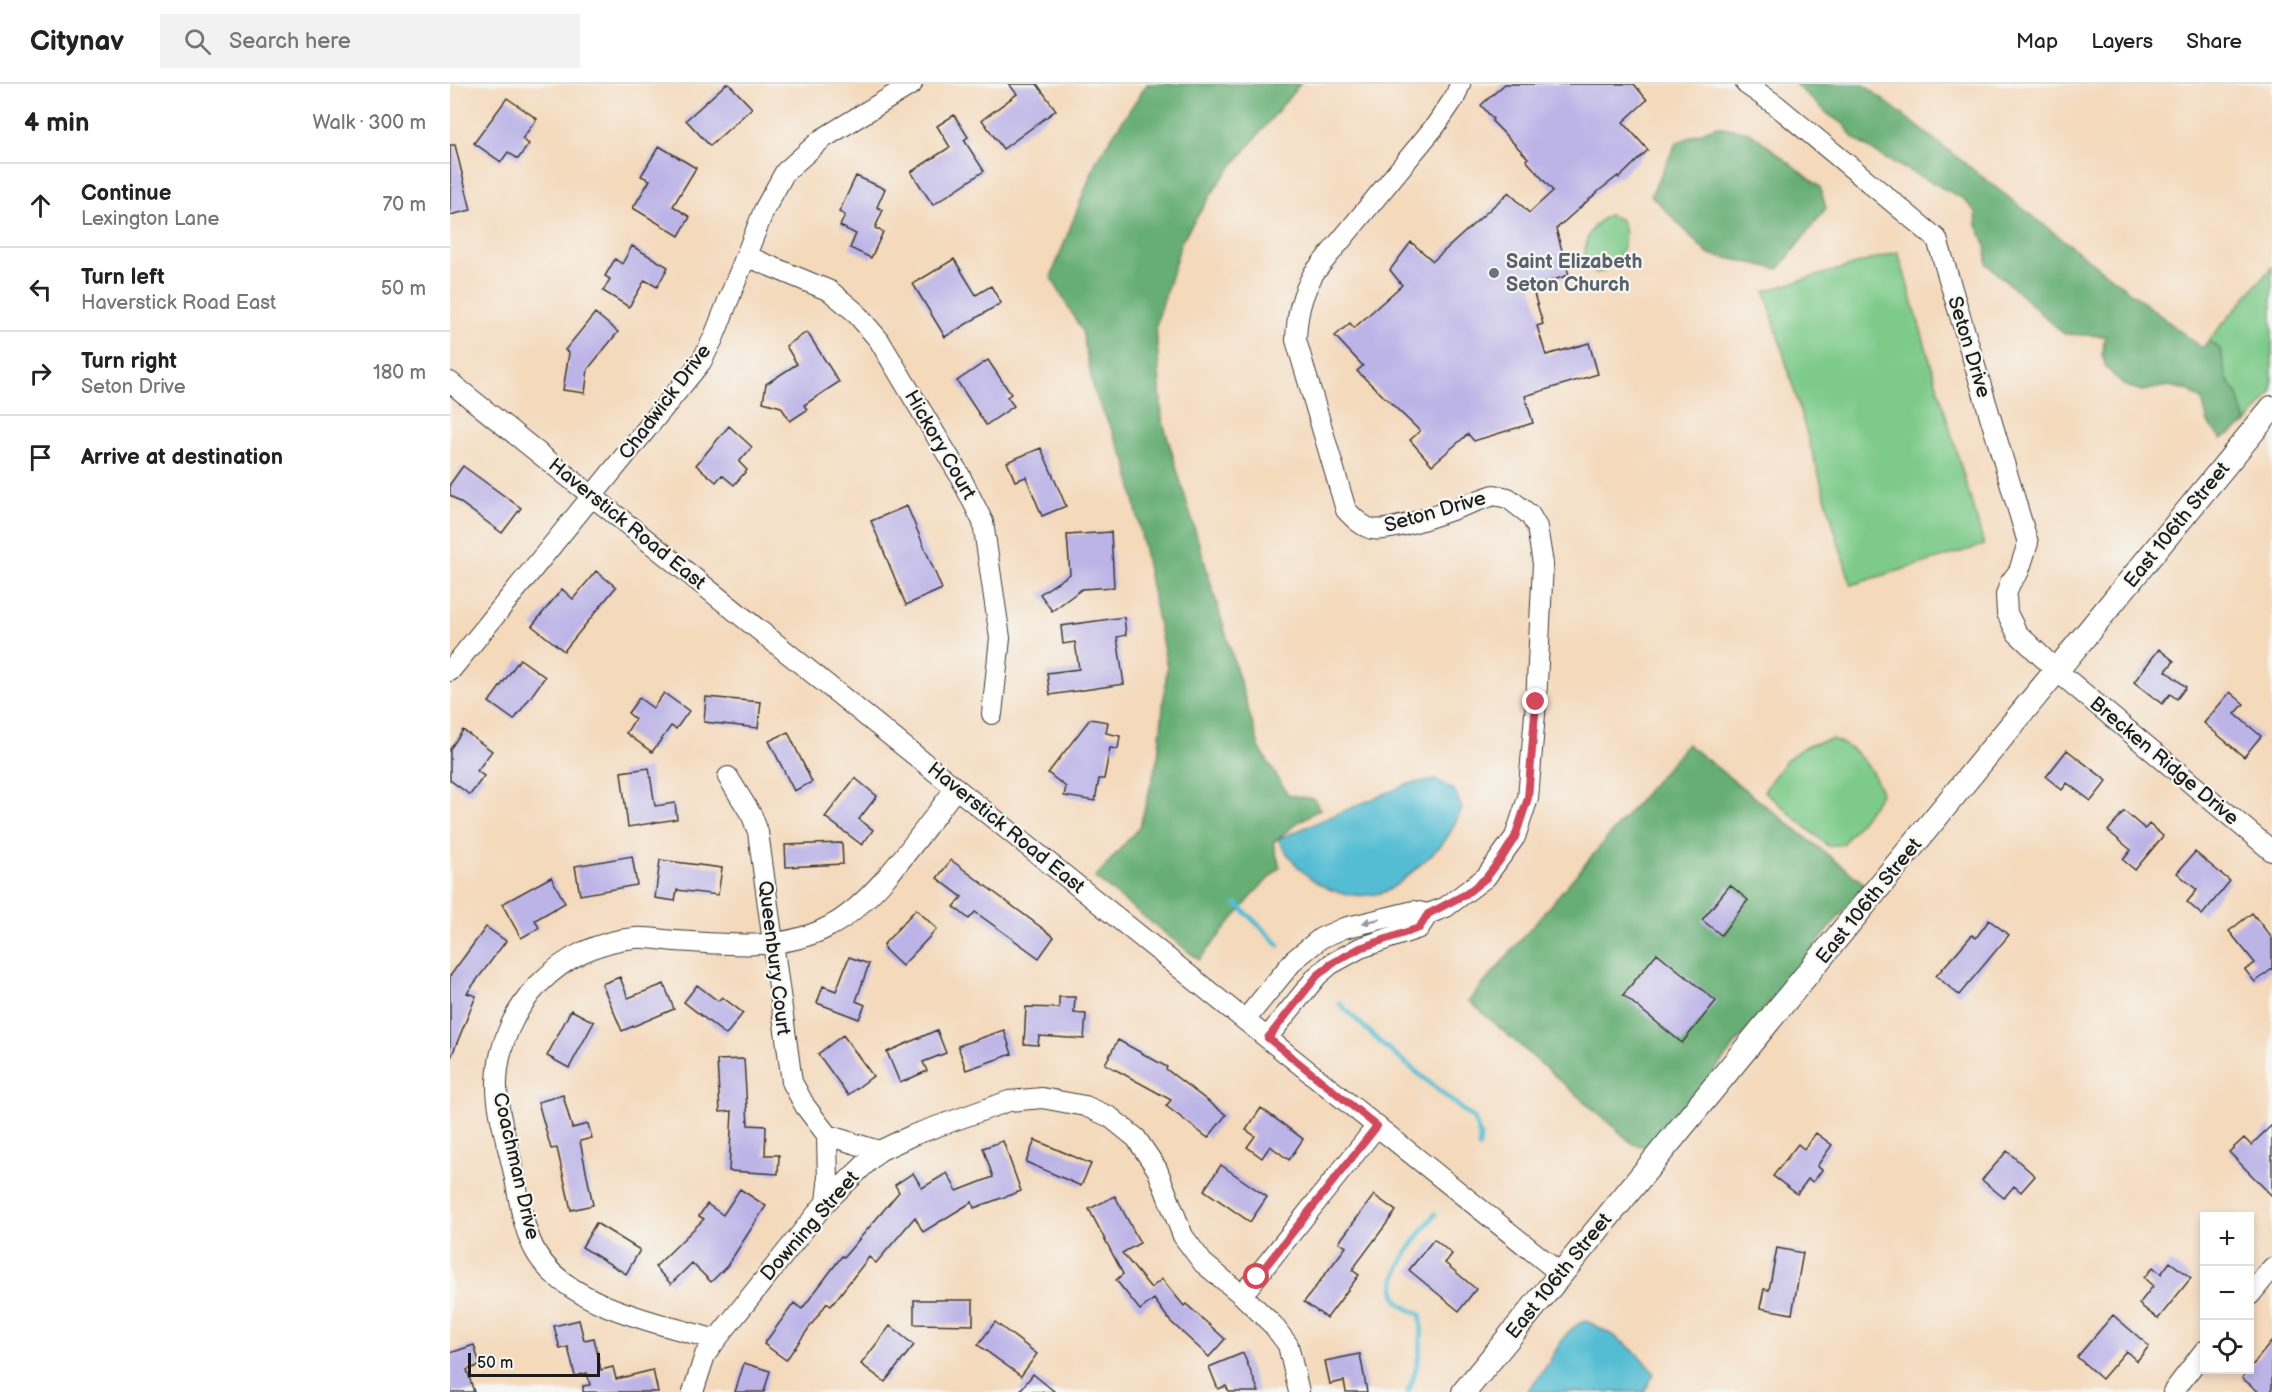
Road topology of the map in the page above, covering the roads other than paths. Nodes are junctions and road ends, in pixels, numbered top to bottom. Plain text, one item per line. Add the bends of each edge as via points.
1 (912, 84) edge
2 (1460, 84) edge
3 (1746, 84) edge
4 (746, 255) junction
5 (450, 382) edge
6 (2272, 408) edge
7 (592, 496) junction
8 (450, 671) edge
9 (2057, 671) junction
10 (992, 714) dead end
11 (728, 777) dead end
12 (956, 788) junction
13 (2272, 851) edge
14 (1428, 914) junction
15 (772, 944) junction
16 (1245, 1020) junction
17 (1268, 1038) junction
18 (1377, 1126) junction
19 (827, 1135) junction
20 (879, 1151) junction
21 (826, 1202) junction
22 (2272, 1268) edge
23 (1561, 1274) junction
24 (2254, 1290) edge
25 (1242, 1295) junction
26 (716, 1340) junction
27 (2200, 1357) edge
28 (693, 1392) edge
29 (1299, 1392) edge
30 (1464, 1392) edge
31 (2173, 1392) edge

1 - 4 street, Chadwick Drive via 822,139 785,172
2 - 14 street, Seton Drive via 1436,125 1314,273 1297,314 1296,340 1346,510 1361,525 1375,530 1395,528 1494,495 1519,504 1537,527 1543,564 1540,639 1528,798 1523,816 1503,856 1486,878
3 - 9 street, Seton Drive via 1936,239 2028,543 2006,596 2007,613 2017,633
4 - 7 street, Chadwick Drive via 701,362
4 - 10 street, Hickory Court via 830,291 854,311 879,340 959,474 983,522 1000,638
5 - 7 street, Haverstick Road East
6 - 9 street, East 106th Street
7 - 8 street, Chadwick Drive
7 - 12 street, Haverstick Road East
9 - 13 street, Brecken Ridge Drive
9 - 23 street, East 106th Street
11 - 15 street, Queenbury Court via 758,832
12 - 15 street, Coachman Drive via 868,898 848,916 818,932
12 - 16 street, Haverstick Road East
14 -> 16 street, Seton Drive via 1414,911 1344,928 1321,938 1294,960
14 - 17 street, Seton Drive via 1419,928 1360,948 1331,964
15 - 19 street, Queenbury Court via 792,1082
15 - 26 street, Coachman Drive via 637,938 604,943 569,958 539,982 514,1016 501,1052 497,1081 500,1108 525,1224 537,1253 555,1277 577,1294
16 - 17 street, Haverstick Road East
17 - 18 street, Haverstick Road East
18 - 23 street, Haverstick Road East
18 - 25 street
19 - 20 street
19 - 21 street
20 - 21 street, Downing Street
20 - 25 street, Downing Street via 1009,1101 1042,1098 1085,1106 1110,1117 1136,1138 1158,1169 1183,1236 1203,1263
21 - 26 street, Downing Street
22 - 24 street
23 - 30 street, East 106th Street
25 - 29 street, Downing Street via 1288,1345
26 - 28 street, Downing Street via 705,1354
27 - 31 street

